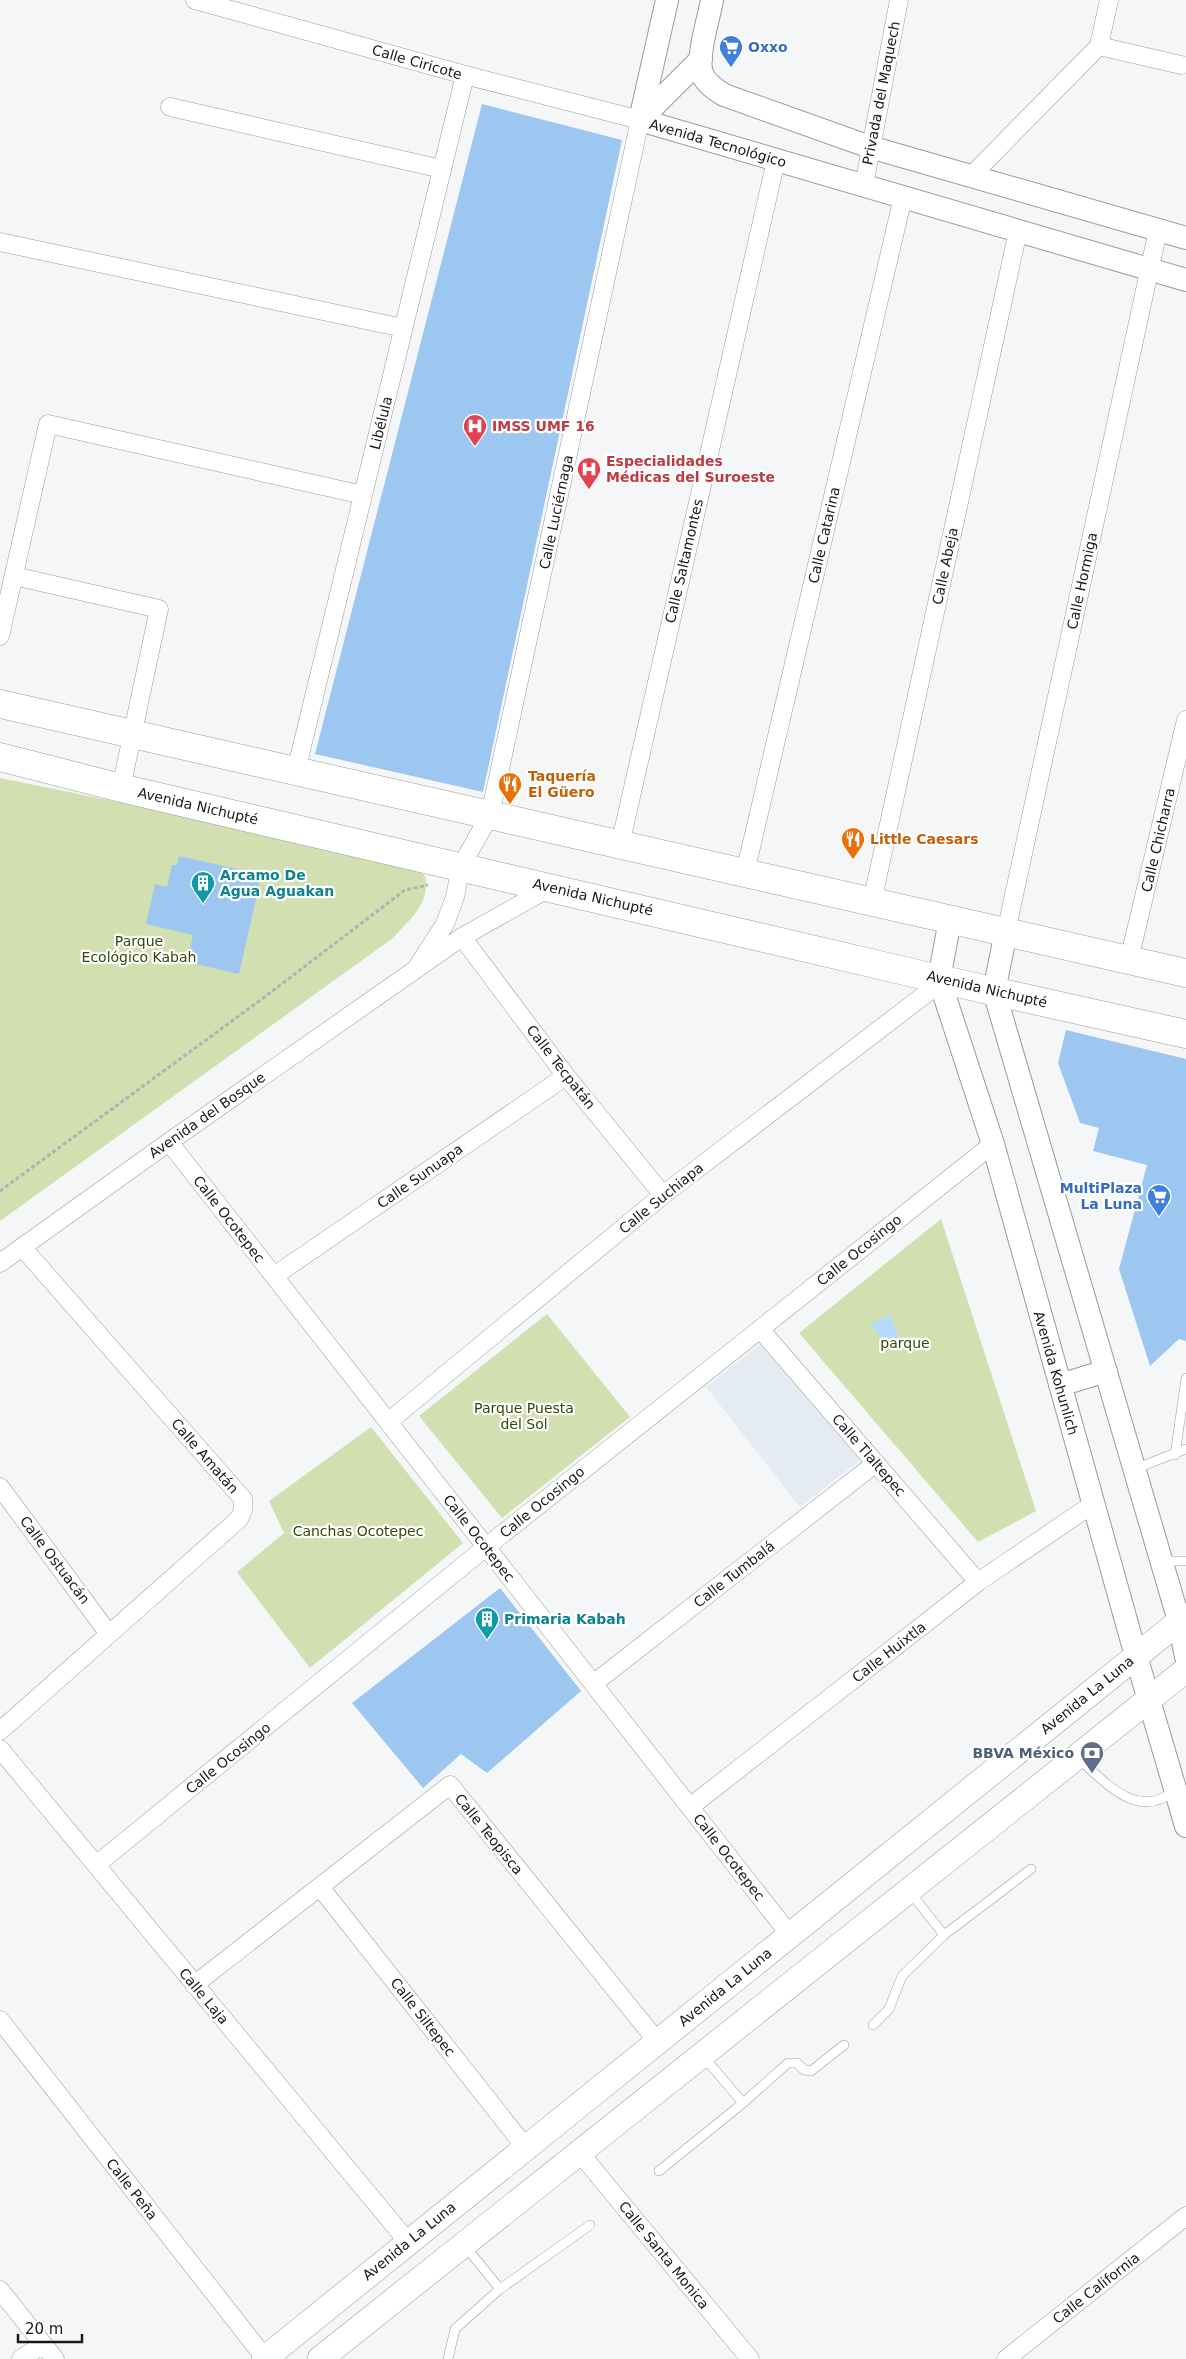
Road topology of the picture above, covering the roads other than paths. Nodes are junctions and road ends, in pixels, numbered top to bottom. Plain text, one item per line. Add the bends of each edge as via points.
1 (195, 0) edge
2 (667, 0) edge
3 (712, 0) edge
4 (899, 0) edge
5 (1109, 0) edge
6 (1099, 46) junction
7 (701, 59) junction
8 (1181, 65) dead end
9 (465, 75) junction
10 (170, 107) dead end
11 (640, 120) junction
12 (870, 147) junction
13 (776, 160) junction
14 (442, 169) junction
15 (971, 176) junction
16 (864, 186) junction
17 (903, 197) junction
18 (1158, 230) junction
19 (1018, 231) junction
20 (1186, 238) edge
21 (0, 242) edge
22 (1150, 270) junction
23 (1186, 280) edge
24 (403, 328) junction
25 (363, 495) junction
26 (14, 576) junction
27 (0, 636) edge
28 (0, 704) edge
29 (1186, 720) edge
30 (134, 735) junction
31 (0, 757) edge
32 (296, 772) junction
33 (121, 788) junction
34 (490, 816) junction
35 (620, 845) junction
36 (460, 873) junction
37 (745, 873) junction
38 (551, 887) junction
39 (872, 902) junction
40 (950, 920) junction
41 (1006, 932) junction
42 (462, 937) junction
43 (1129, 960) junction
44 (416, 969) junction
45 (1186, 973) edge
46 (939, 981) junction
47 (994, 991) junction
48 (1186, 1034) edge
49 (566, 1076) junction
50 (168, 1142) junction
51 (993, 1144) junction
52 (663, 1195) junction
53 (22, 1246) junction
54 (0, 1263) edge
55 (274, 1276) junction
56 (760, 1329) junction
57 (1106, 1371) junction
58 (1186, 1378) edge
59 (1060, 1385) junction
60 (388, 1422) junction
61 (1186, 1449) edge
62 (1175, 1454) junction
63 (876, 1463) junction
64 (1135, 1469) junction
65 (0, 1487) edge
66 (1093, 1504) junction
67 (486, 1547) junction
68 (1162, 1561) junction
69 (1186, 1561) edge
70 (978, 1582) junction
71 (1183, 1618) edge
72 (109, 1634) junction
73 (1136, 1656) junction
74 (1186, 1657) edge
75 (1186, 1670) edge
76 (593, 1684) junction
77 (1148, 1700) junction
78 (0, 1731) edge
79 (1077, 1757) junction
80 (3, 1760) edge
81 (1175, 1790) junction
82 (690, 1807) junction
83 (1186, 1826) edge
84 (96, 1866) junction
85 (1031, 1869) dead end
86 (320, 1887) junction
87 (909, 1890) junction
88 (790, 1935) junction
89 (944, 1935) junction
90 (194, 1984) junction
91 (0, 2020) edge
92 (873, 2025) dead end
93 (657, 2042) junction
94 (844, 2046) dead end
95 (702, 2054) junction
96 (743, 2103) junction
97 (526, 2148) junction
98 (579, 2152) junction
99 (659, 2171) dead end
100 (1186, 2216) edge
101 (590, 2225) dead end
102 (408, 2242) junction
103 (464, 2244) junction
104 (500, 2289) junction
105 (0, 2290) edge
106 (43, 2344) junction
107 (21, 2359) edge
108 (55, 2359) edge
109 (264, 2359) edge
110 (320, 2359) edge
111 (448, 2359) edge
112 (750, 2359) edge
113 (1006, 2359) edge

1 - 9 street, Calle Ciricote
2 - 11 street
3 - 7 street
4 - 12 street, Privada del Maquech
5 - 6 street
6 - 8 street
6 - 15 street
7 - 11 street, Avenida Tecnológico
7 - 12 street via 702,73 707,81 724,95
9 - 11 street, Calle Ciricote
9 - 14 street, Libélula
10 - 14 street
11 - 13 street, Avenida Tecnológico
11 - 34 street, Calle Luciérnaga
12 - 15 street
12 - 16 street, Privada del Maquech
13 - 16 street, Avenida Tecnológico
13 - 35 street, Calle Saltamontes
14 - 24 street, Libélula
15 - 18 street
16 - 17 street, Avenida Tecnológico
17 - 19 street, Avenida Tecnológico
17 - 37 street, Calle Catarina
18 - 20 street
18 - 22 street, Calle Hormiga
19 - 22 street, Avenida Tecnológico
19 - 39 street, Calle Abeja
21 - 24 street
22 - 23 street, Avenida Tecnológico
22 - 41 street, Calle Hormiga
24 - 25 street, Libélula
25 - 26 street via 48,424
25 - 32 street, Libélula
26 - 27 street
26 - 30 street via 159,609
28 - 30 main road
29 - 43 street, Calle Chicharra
30 - 32 main road
30 - 33 street
31 - 33 main road, Avenida Nichupté
32 - 34 main road
33 - 36 main road, Avenida Nichupté
34 - 35 main road
34 - 36 street, Avenida del Bosque
35 - 37 main road
36 - 38 main road, Avenida Nichupté
36 - 44 street, Avenida del Bosque via 445,924
37 - 39 main road
38 - 42 street, Avenida del Bosque
38 - 46 main road, Avenida Nichupté
39 - 40 main road
40 - 41 main road
40 - 46 street, Avenida Kohunlich
41 - 43 main road
41 - 47 street
42 - 44 street, Avenida del Bosque
42 - 49 street, Calle Tecpatán
43 - 45 main road
44 - 50 street, Avenida del Bosque
46 - 47 main road, Avenida Nichupté
46 - 51 street, Avenida Kohunlich
46 - 52 street, Calle Suchiapa
47 - 48 main road, Avenida Nichupté
47 - 57 street
49 - 52 street, Calle Tecpatán
49 - 55 street, Calle Sunuapa
50 - 53 street, Avenida del Bosque
50 - 55 street, Calle Ocotepec
51 - 56 street, Calle Ocosingo
51 - 59 street, Avenida Kohunlich
52 - 60 street, Calle Suchiapa
53 - 54 street, Avenida del Bosque
53 - 72 street, Calle Amatán via 243,1499 243,1510 238,1519
55 - 60 street, Calle Ocotepec
56 - 63 street, Calle Tlaltepec
56 - 67 street, Calle Ocosingo
57 - 59 street
57 - 64 street
58 - 62 lane
59 - 66 street, Avenida Kohunlich
60 - 67 street, Calle Ocotepec
61 - 62 lane
62 - 64 lane
63 - 70 street, Calle Tlaltepec
63 - 76 street, Calle Tumbalá
64 - 68 street
65 - 72 street, Calle Ostuacán
66 - 70 street, Calle Huixtla
66 - 73 street, Avenida Kohunlich
67 - 76 street, Calle Ocotepec
67 - 84 street, Calle Ocosingo
68 - 69 lane
68 - 71 street
70 - 82 street, Calle Huixtla
71 - 73 main road, Avenida La Luna
71 - 74 street
72 - 78 street, Calle Amatán
73 - 77 street, Avenida Kohunlich
73 - 88 main road, Avenida La Luna
75 - 77 main road
76 - 82 street, Calle Ocotepec
77 - 79 main road
77 - 81 street, Avenida Kohunlich
79 - 81 lane via 1128,1799 1151,1803 1165,1799
79 - 87 main road
80 - 84 street, Calle Laja
81 - 83 street, Avenida Kohunlich
82 - 88 street, Calle Ocotepec
84 - 90 street, Calle Laja
85 - 89 lane
86 - 90 street, Calle Teopisca
86 - 93 street, Calle Teopisca via 450,1785
86 - 97 street, Calle Siltepec
87 - 89 lane
87 - 95 main road
88 - 93 main road, Avenida La Luna
89 - 92 lane via 902,1976 889,2009
90 - 102 street, Calle Laja
91 - 109 street, Calle Peña
93 - 97 main road, Avenida La Luna
94 - 96 lane via 811,2071 804,2070 797,2063 788,2063
95 - 96 lane
95 - 98 main road
96 - 99 lane
97 - 102 main road, Avenida La Luna
98 - 103 main road
98 - 112 street, Calle Santa Monica
100 - 113 street, Calle California
101 - 104 lane
102 - 109 main road, Avenida La Luna
103 - 104 lane
103 - 110 main road
104 - 111 lane via 455,2329
105 - 106 street
106 - 107 street
106 - 108 street

